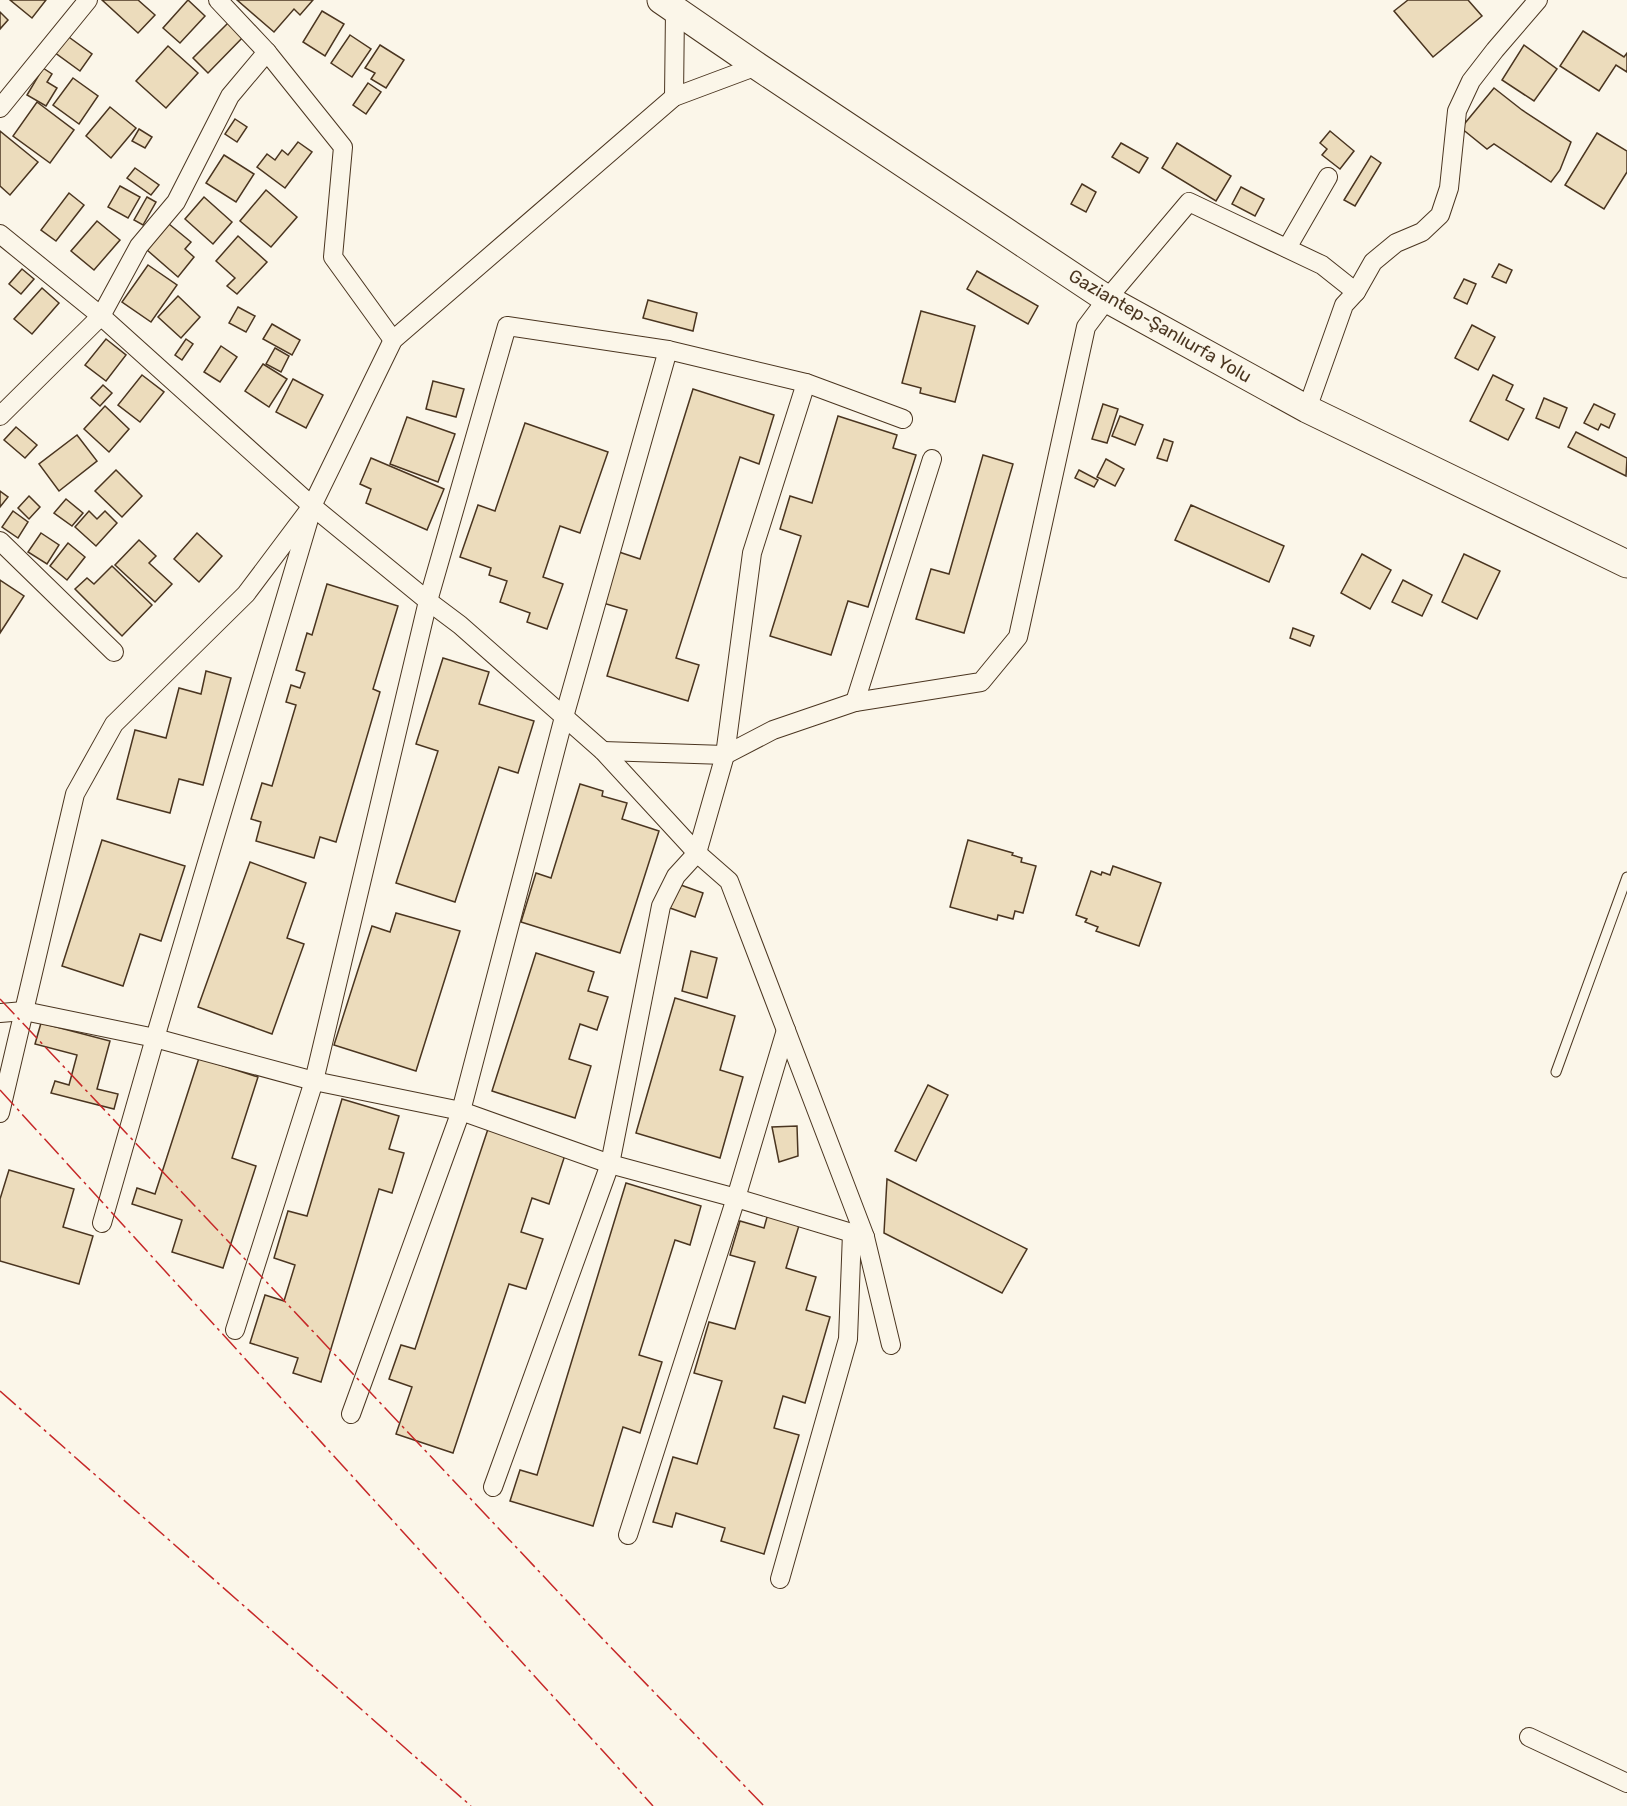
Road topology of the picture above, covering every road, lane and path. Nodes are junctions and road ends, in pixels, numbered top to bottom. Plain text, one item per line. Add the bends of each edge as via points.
1 (88, 0) edge
2 (218, 0) edge
3 (1538, 0) edge
4 (668, 5) edge
5 (267, 52) junction
6 (757, 66) junction
7 (674, 97) junction
8 (0, 108) edge
9 (1328, 177) dead end
10 (0, 234) edge
11 (1287, 248) junction
12 (1356, 292) junction
13 (1107, 299) junction
14 (101, 316) junction
15 (393, 340) junction
16 (668, 350) junction
17 (806, 383) junction
18 (1307, 409) junction
19 (0, 416) edge
20 (903, 419) dead end
21 (932, 459) dead end
22 (312, 506) junction
23 (0, 541) edge
24 (1627, 564) edge
25 (428, 601) junction
26 (114, 652) dead end
27 (855, 702) junction
28 (564, 717) junction
29 (603, 751) junction
30 (725, 755) junction
31 (697, 853) junction
32 (1627, 877) edge
33 (24, 1011) junction
34 (0, 1013) edge
35 (786, 1030) junction
36 (155, 1038) junction
37 (1556, 1072) dead end
38 (314, 1081) junction
39 (461, 1111) junction
40 (0, 1113) edge
41 (610, 1164) junction
42 (736, 1198) junction
43 (102, 1222) dead end
44 (859, 1235) junction
45 (235, 1330) dead end
46 (891, 1345) dead end
47 (351, 1414) dead end
48 (493, 1487) dead end
49 (628, 1535) dead end
50 (780, 1579) dead end
51 (1529, 1737) dead end
52 (1627, 1783) edge

1 - 8 street
2 - 5 street
3 - 12 street via 1489,57 1461,101 1449,188 1440,215 1422,232 1396,243 1373,262
4 - 6 main road, Gaziantep-Şanlıurfa Yolu
4 - 7 street
5 - 14 street via 230,96 176,202 139,246
5 - 15 street via 344,147 333,257
6 - 7 street
6 - 13 main road, Gaziantep-Şanlıurfa Yolu
7 - 15 street
9 - 11 street
10 - 14 street
11 - 12 street via 1322,265
11 - 13 street via 1189,202
12 - 18 street via 1344,305
13 - 18 main road, Gaziantep-Şanlıurfa Yolu
13 - 27 street via 1086,327 1018,637 981,682
14 - 19 street
14 - 22 street
15 - 22 street
16 - 17 street
16 - 25 street via 507,326
16 - 28 street
17 - 20 street
17 - 30 street via 752,553
18 - 24 main road, Gaziantep-Şanlıurfa Yolu
21 - 27 street
22 - 25 street
22 - 33 street via 246,594 114,724 75,794
22 - 36 street
23 - 26 street
25 - 28 street
25 - 38 street
27 - 30 street via 772,730
28 - 29 street
28 - 39 street
29 - 30 street
29 - 31 street
30 - 31 street
31 - 35 street via 729,880
31 - 41 street via 676,876 661,906
32 - 37 lane
33 - 34 street
33 - 36 street
33 - 40 street
35 - 42 street
35 - 44 street
36 - 38 street
36 - 43 street
38 - 39 street
38 - 45 street
39 - 41 street
39 - 47 street
41 - 42 street
41 - 48 street
42 - 44 street
42 - 49 street
44 - 46 street
44 - 50 street via 848,1339
51 - 52 street

